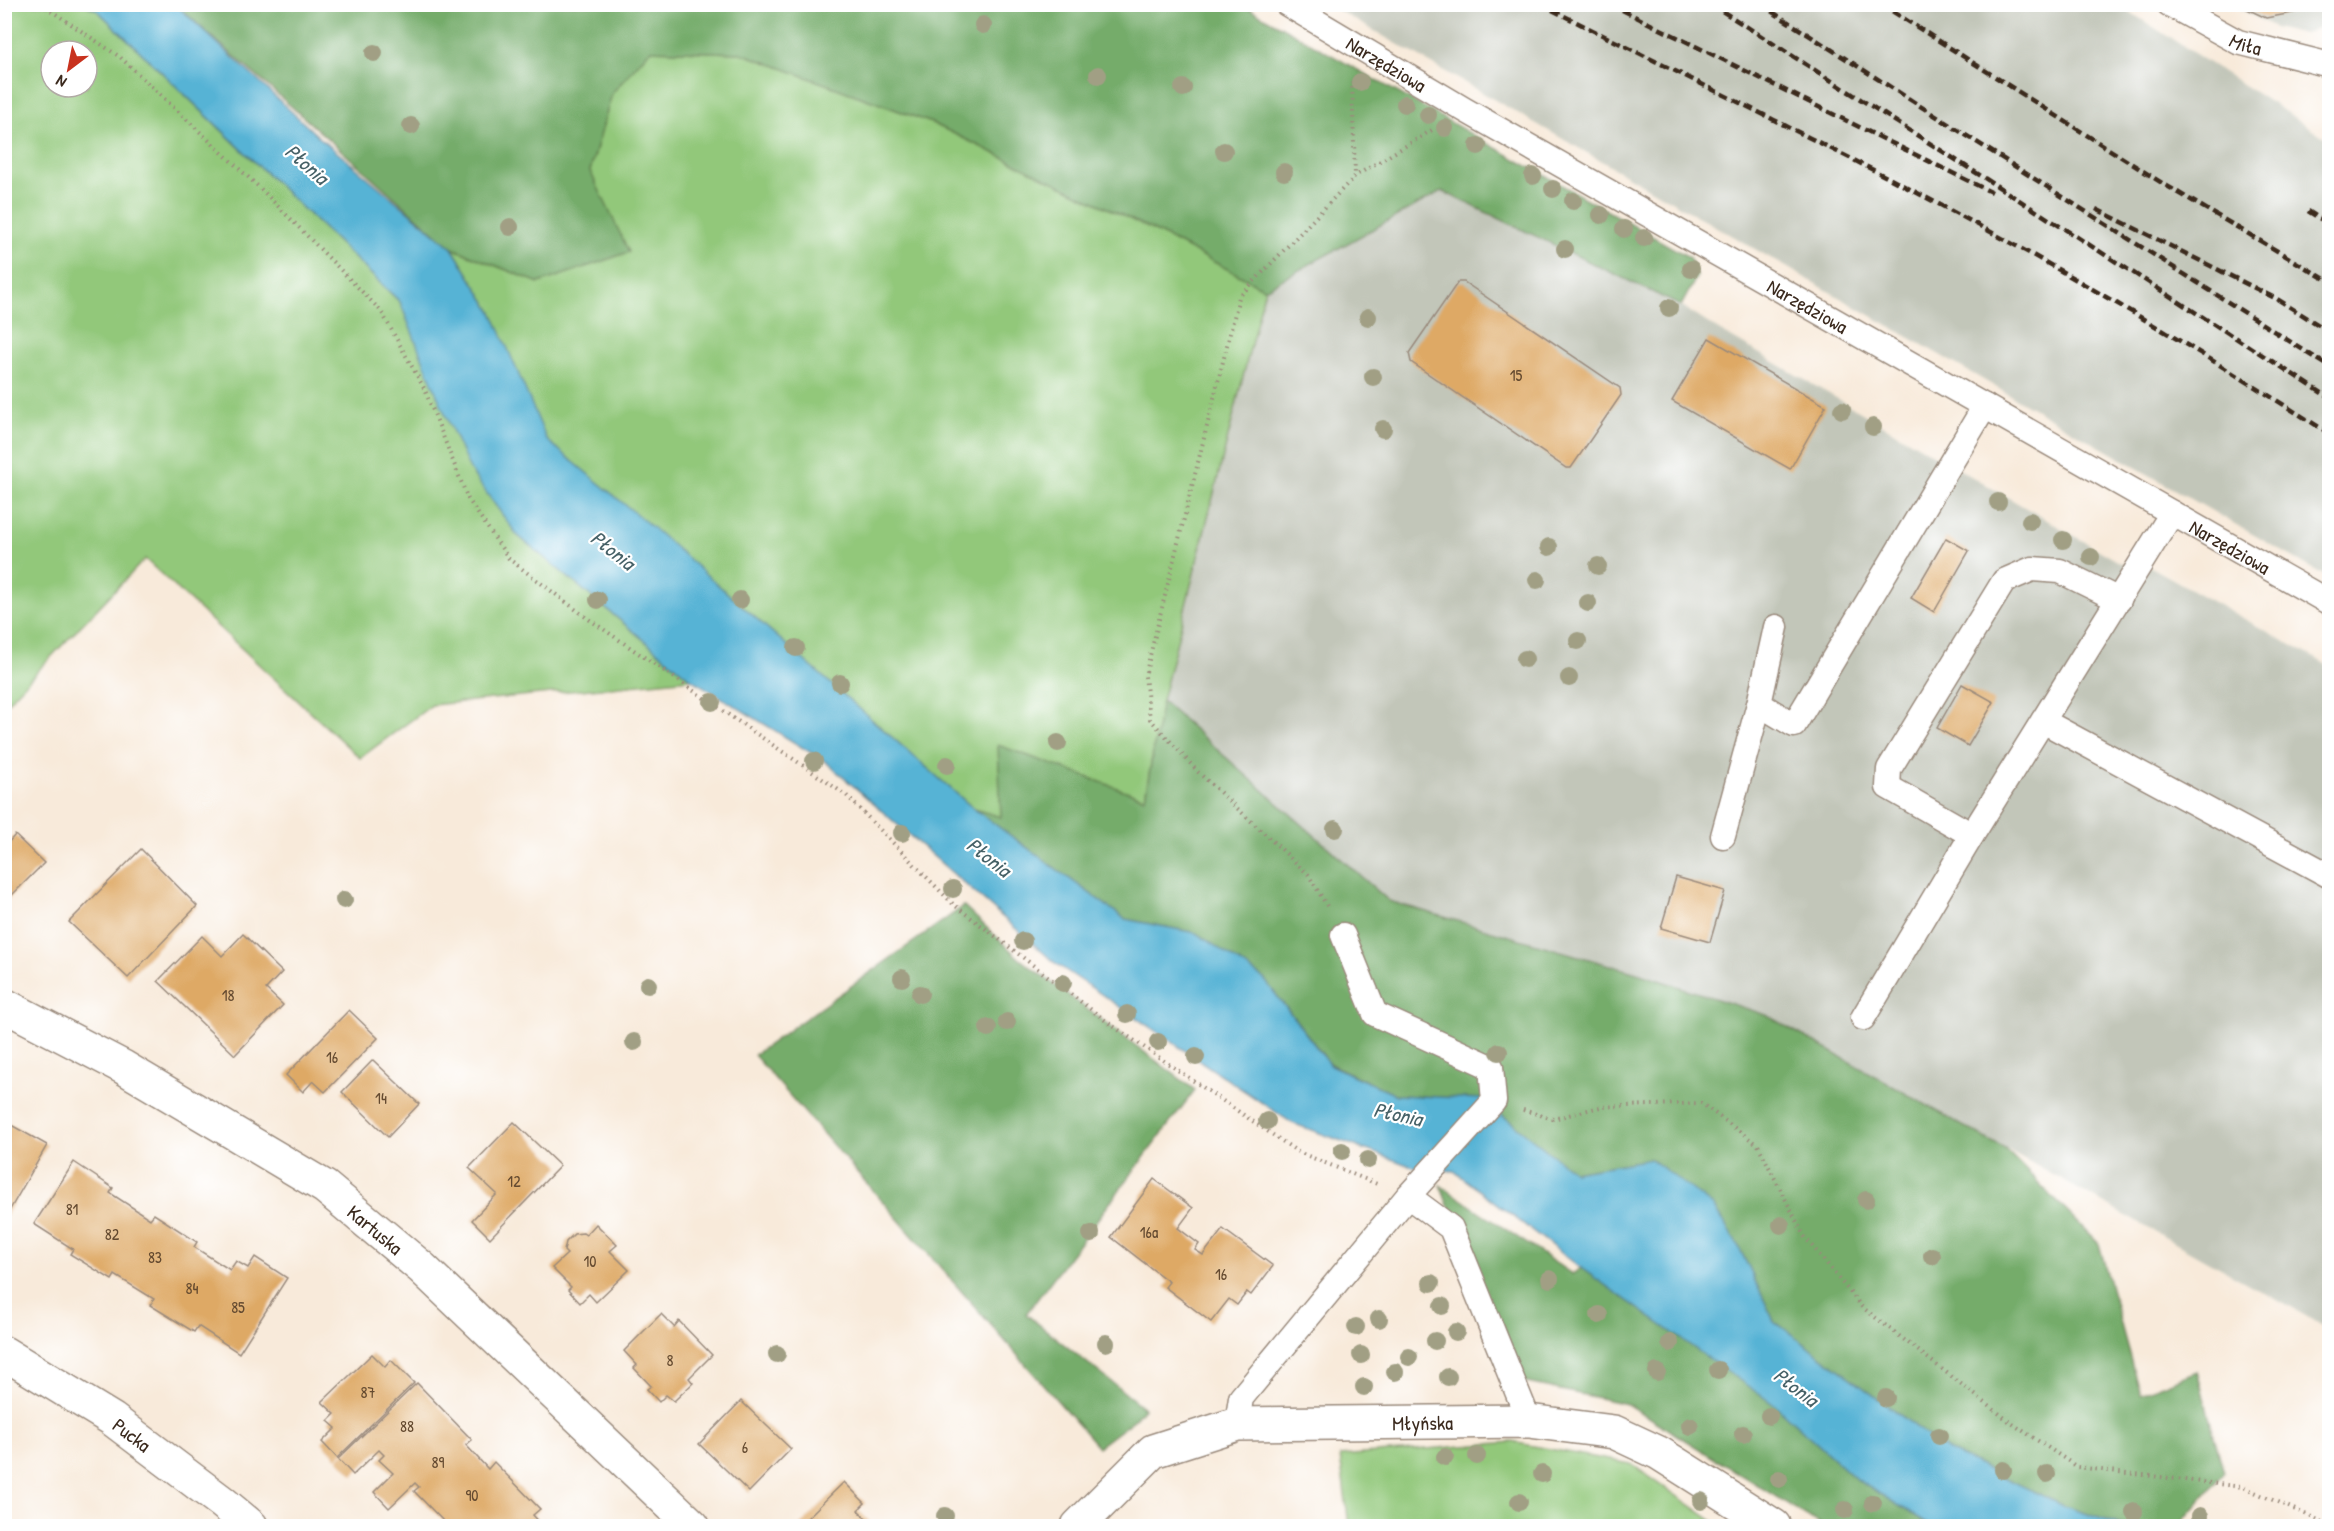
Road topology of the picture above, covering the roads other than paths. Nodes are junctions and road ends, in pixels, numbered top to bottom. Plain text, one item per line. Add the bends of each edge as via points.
1 (1287, 4) edge
2 (2169, 4) edge
3 (2330, 65) edge
4 (1985, 406) junction
5 (2172, 513) junction
6 (2119, 600) junction
7 (2330, 603) edge
8 (1776, 627) dead end
9 (1759, 704) junction
10 (2043, 721) junction
11 (1972, 835) junction
12 (1723, 836) dead end
13 (2330, 876) edge
14 (1343, 935) road end
15 (4, 1005) edge
16 (1863, 1018) dead end
17 (1408, 1196) junction
18 (4, 1353) edge
19 (1529, 1421) junction
20 (1237, 1424) junction
21 (250, 1527) edge
22 (693, 1527) edge
23 (1078, 1527) edge
24 (1774, 1527) edge

1 - 4 lane, Narzędziowa
2 - 3 lane, Miła via 2238,42
4 - 5 lane, Narzędziowa
4 - 9 lane via 1794,725
5 - 6 lane
5 - 7 lane, Narzędziowa
6 - 10 lane
6 - 11 lane via 2060,571 2032,569 2004,581 1889,769 1888,787
8 - 9 lane
9 - 12 lane
10 - 11 lane
10 - 13 lane
11 - 16 lane
14 - 17 lane via 1375,1014 1491,1067 1494,1101
15 - 22 street, Kartuska via 123,1067 325,1187 422,1268
17 - 19 lane via 1451,1228
17 - 20 lane via 1241,1398
18 - 21 street, Pucka via 112,1419
19 - 20 street, Młyńska
19 - 24 street, Młyńska via 1614,1432 1659,1453
20 - 23 street, Młyńska via 1153,1451

